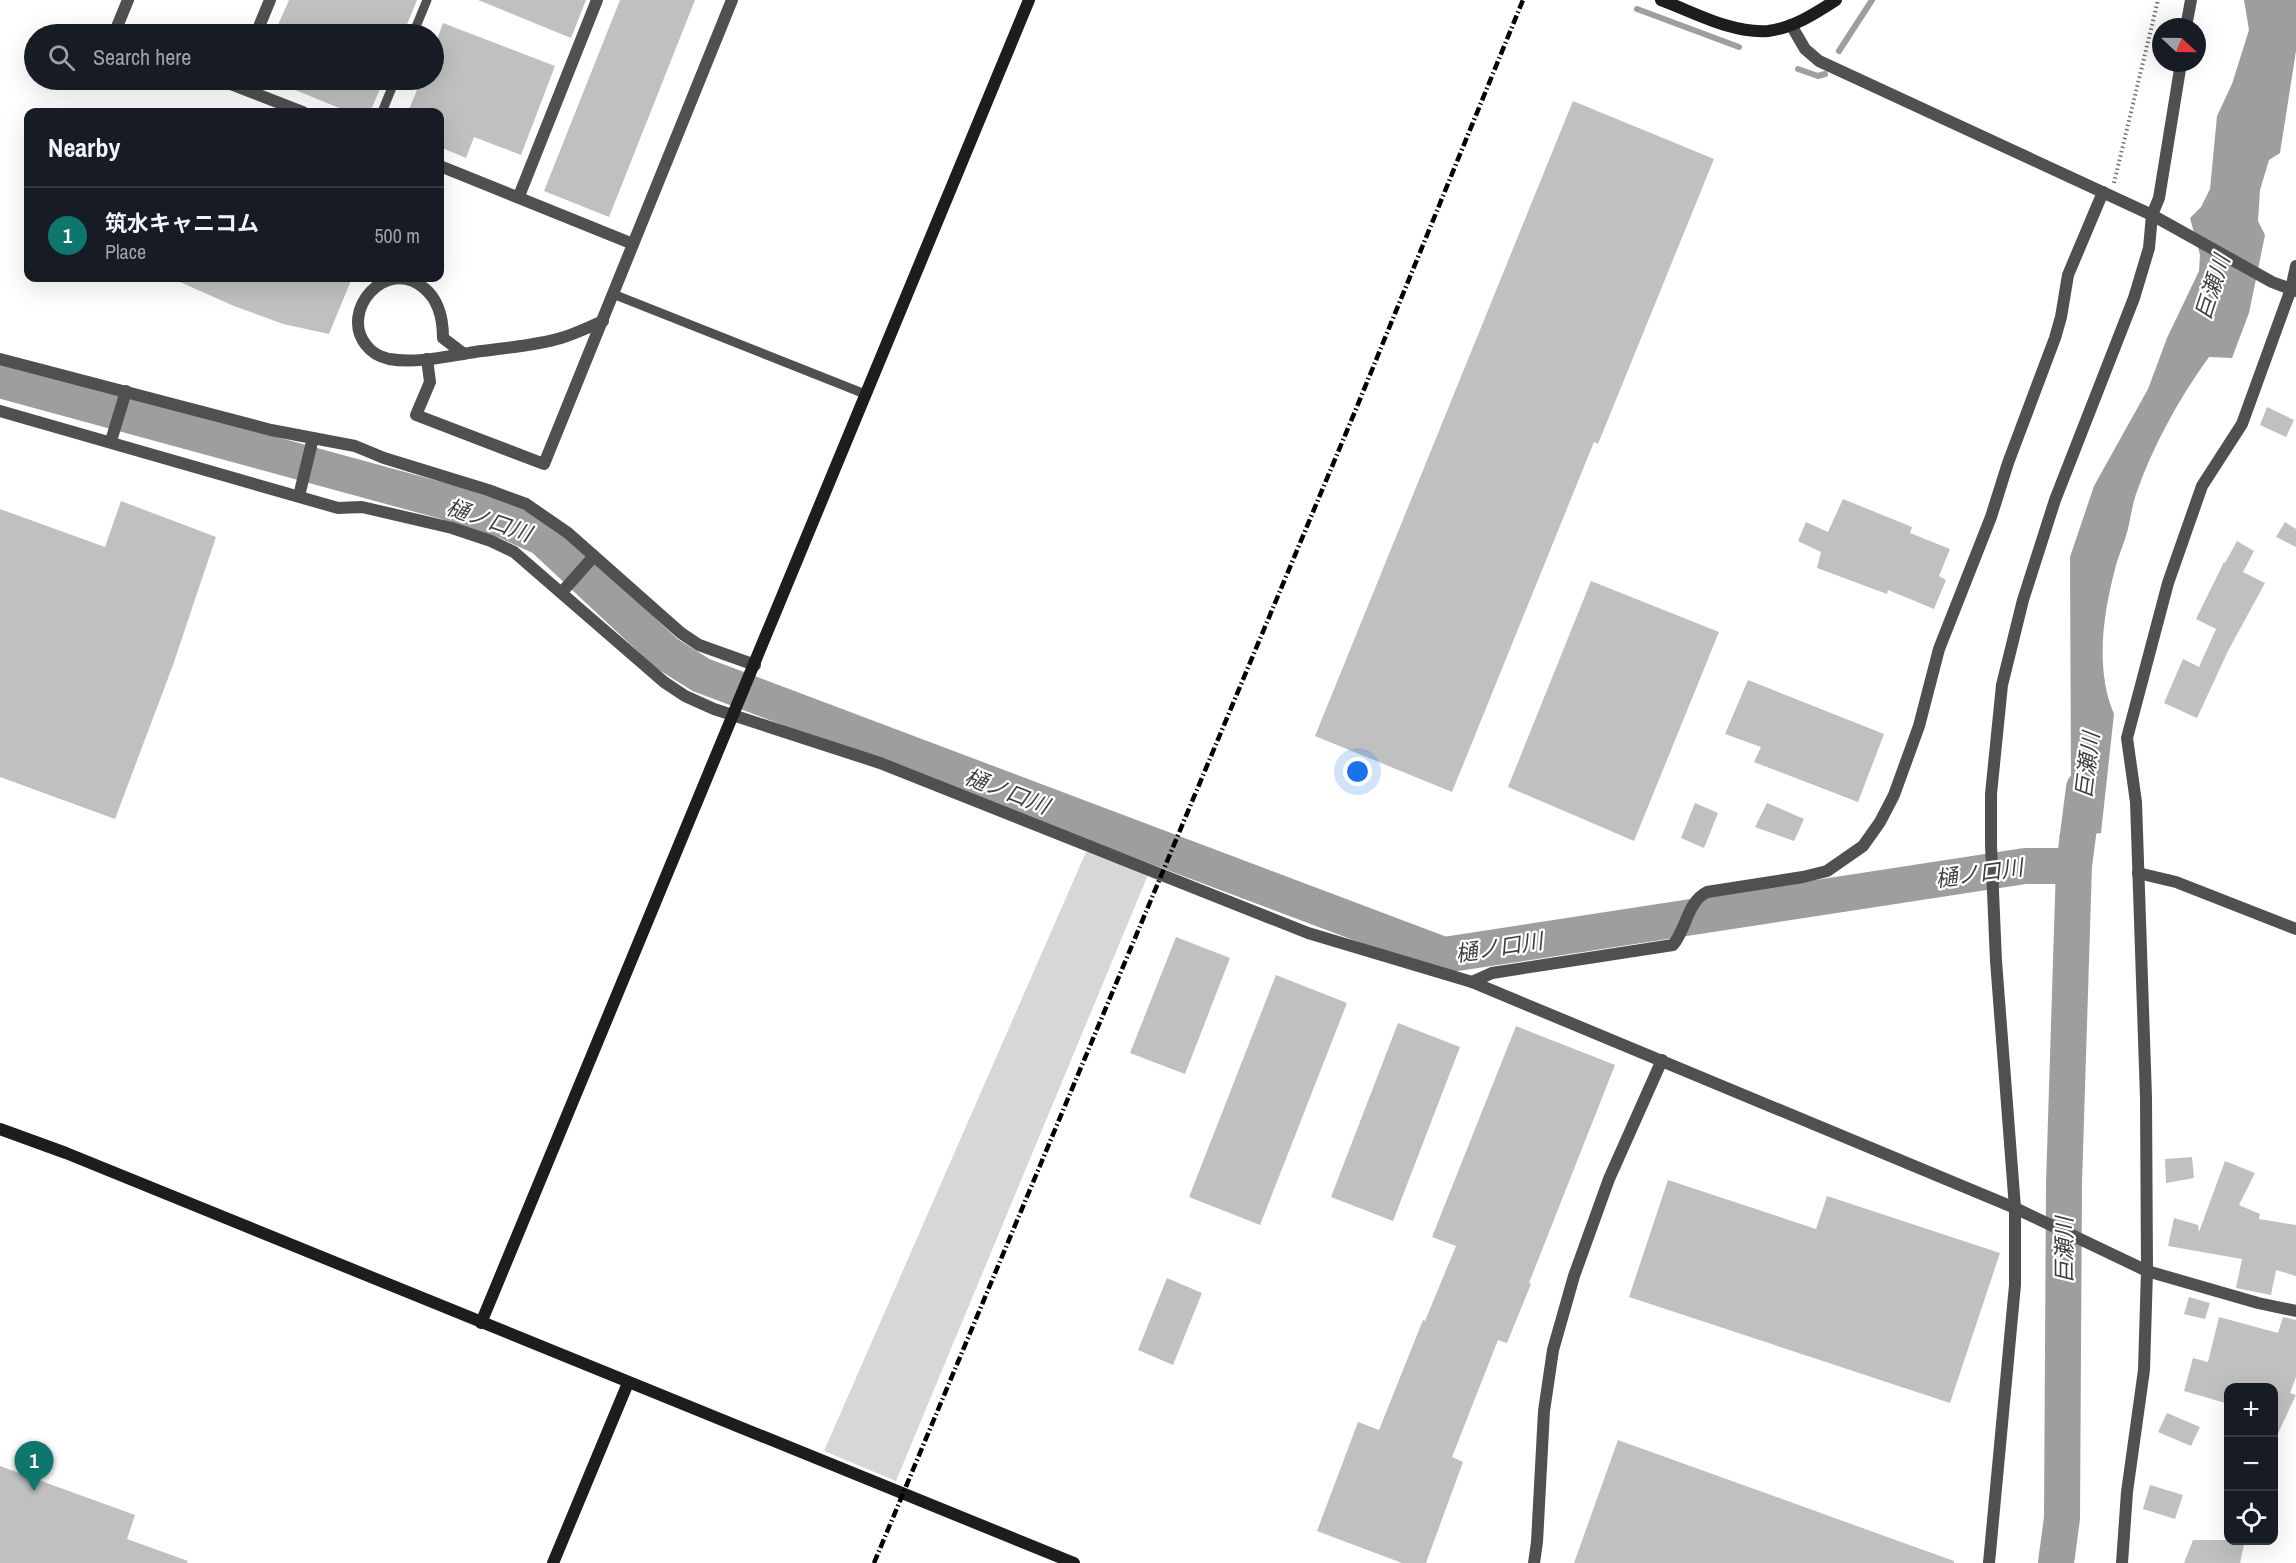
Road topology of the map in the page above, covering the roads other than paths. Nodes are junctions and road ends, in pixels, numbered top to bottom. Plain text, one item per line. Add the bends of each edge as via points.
1 (128, 0) edge
2 (270, 0) edge
3 (427, 0) edge
4 (597, 0) edge
5 (732, 0) edge
6 (1029, 0) edge
7 (1661, 0) edge
8 (1836, 0) edge
9 (2191, 0) edge
10 (2188, 18) edge
11 (118, 24) edge
12 (260, 24) edge
13 (417, 24) edge
14 (1791, 25) junction
15 (2180, 72) edge
16 (254, 90) edge
17 (391, 90) edge
18 (294, 108) edge
19 (384, 108) edge
20 (444, 168) edge
21 (2107, 194) junction
22 (519, 196) junction
23 (2155, 216) junction
24 (633, 244) junction
25 (2296, 266) edge
26 (381, 282) edge
27 (414, 282) edge
28 (2293, 290) edge
29 (613, 294) junction
30 (603, 321) junction
31 (464, 354) junction
32 (0, 359) edge
33 (427, 359) junction
34 (866, 394) junction
35 (125, 395) junction
36 (0, 411) edge
37 (112, 439) junction
38 (312, 443) junction
39 (300, 492) junction
40 (592, 558) junction
41 (565, 588) junction
42 (753, 670) junction
43 (736, 710) junction
44 (2138, 873) junction
45 (2296, 929) edge
46 (1472, 982) junction
47 (1662, 1060) junction
48 (0, 1129) edge
49 (2019, 1210) junction
50 (2147, 1271) junction
51 (2296, 1311) edge
52 (481, 1323) junction
53 (628, 1383) junction
54 (553, 1563) edge
55 (1074, 1563) edge
56 (1534, 1563) edge
57 (1989, 1563) edge
58 (2122, 1563) edge

1 - 11 street
2 - 12 street
3 - 13 lane
4 - 22 street
5 - 24 street
6 - 34 street
7 - 14 street via 1744,30 1769,31
8 - 14 street
9 - 10 street
14 - 21 street via 1805,49 1819,61
15 - 23 street
16 - 18 street
17 - 19 lane
20 - 22 street
21 - 23 street
21 - 46 street via 2068,275 2055,338 1939,649 1894,795 1863,846 1827,871 1698,896 1673,945 1492,973
22 - 24 street
23 - 28 street
23 - 49 street via 2134,298 2055,500 2023,600 2002,685 1991,794 1991,845 1996,961
24 - 29 street
25 - 28 street
26 - 33 street via 361,309 358,324 364,342 383,358
27 - 31 street via 434,300 443,338
28 - 44 street via 2242,424 2202,486 2168,583 2144,669 2127,738 2136,802
29 - 30 street
29 - 34 lane
30 - 31 street via 561,338
30 - 33 street via 544,464 416,415 429,382
31 - 33 street
32 - 35 street
34 - 42 street
35 - 37 street
35 - 38 street
36 - 37 street
37 - 39 street
38 - 39 street
38 - 40 street via 355,446 526,504 568,533
39 - 41 street via 338,508 362,507 491,541 514,552
40 - 41 street
40 - 42 street via 681,633
41 - 43 street via 664,682 714,709
42 - 43 street
43 - 46 street via 1308,933
43 - 52 street
44 - 45 street via 2176,882
44 - 50 street
46 - 47 street
47 - 49 street
47 - 56 street via 1609,1179 1574,1276 1553,1350 1544,1411
48 - 52 street
49 - 50 street
49 - 57 street
50 - 51 street
50 - 58 street via 2144,1370 2127,1492
52 - 53 street
53 - 54 street
53 - 55 street

